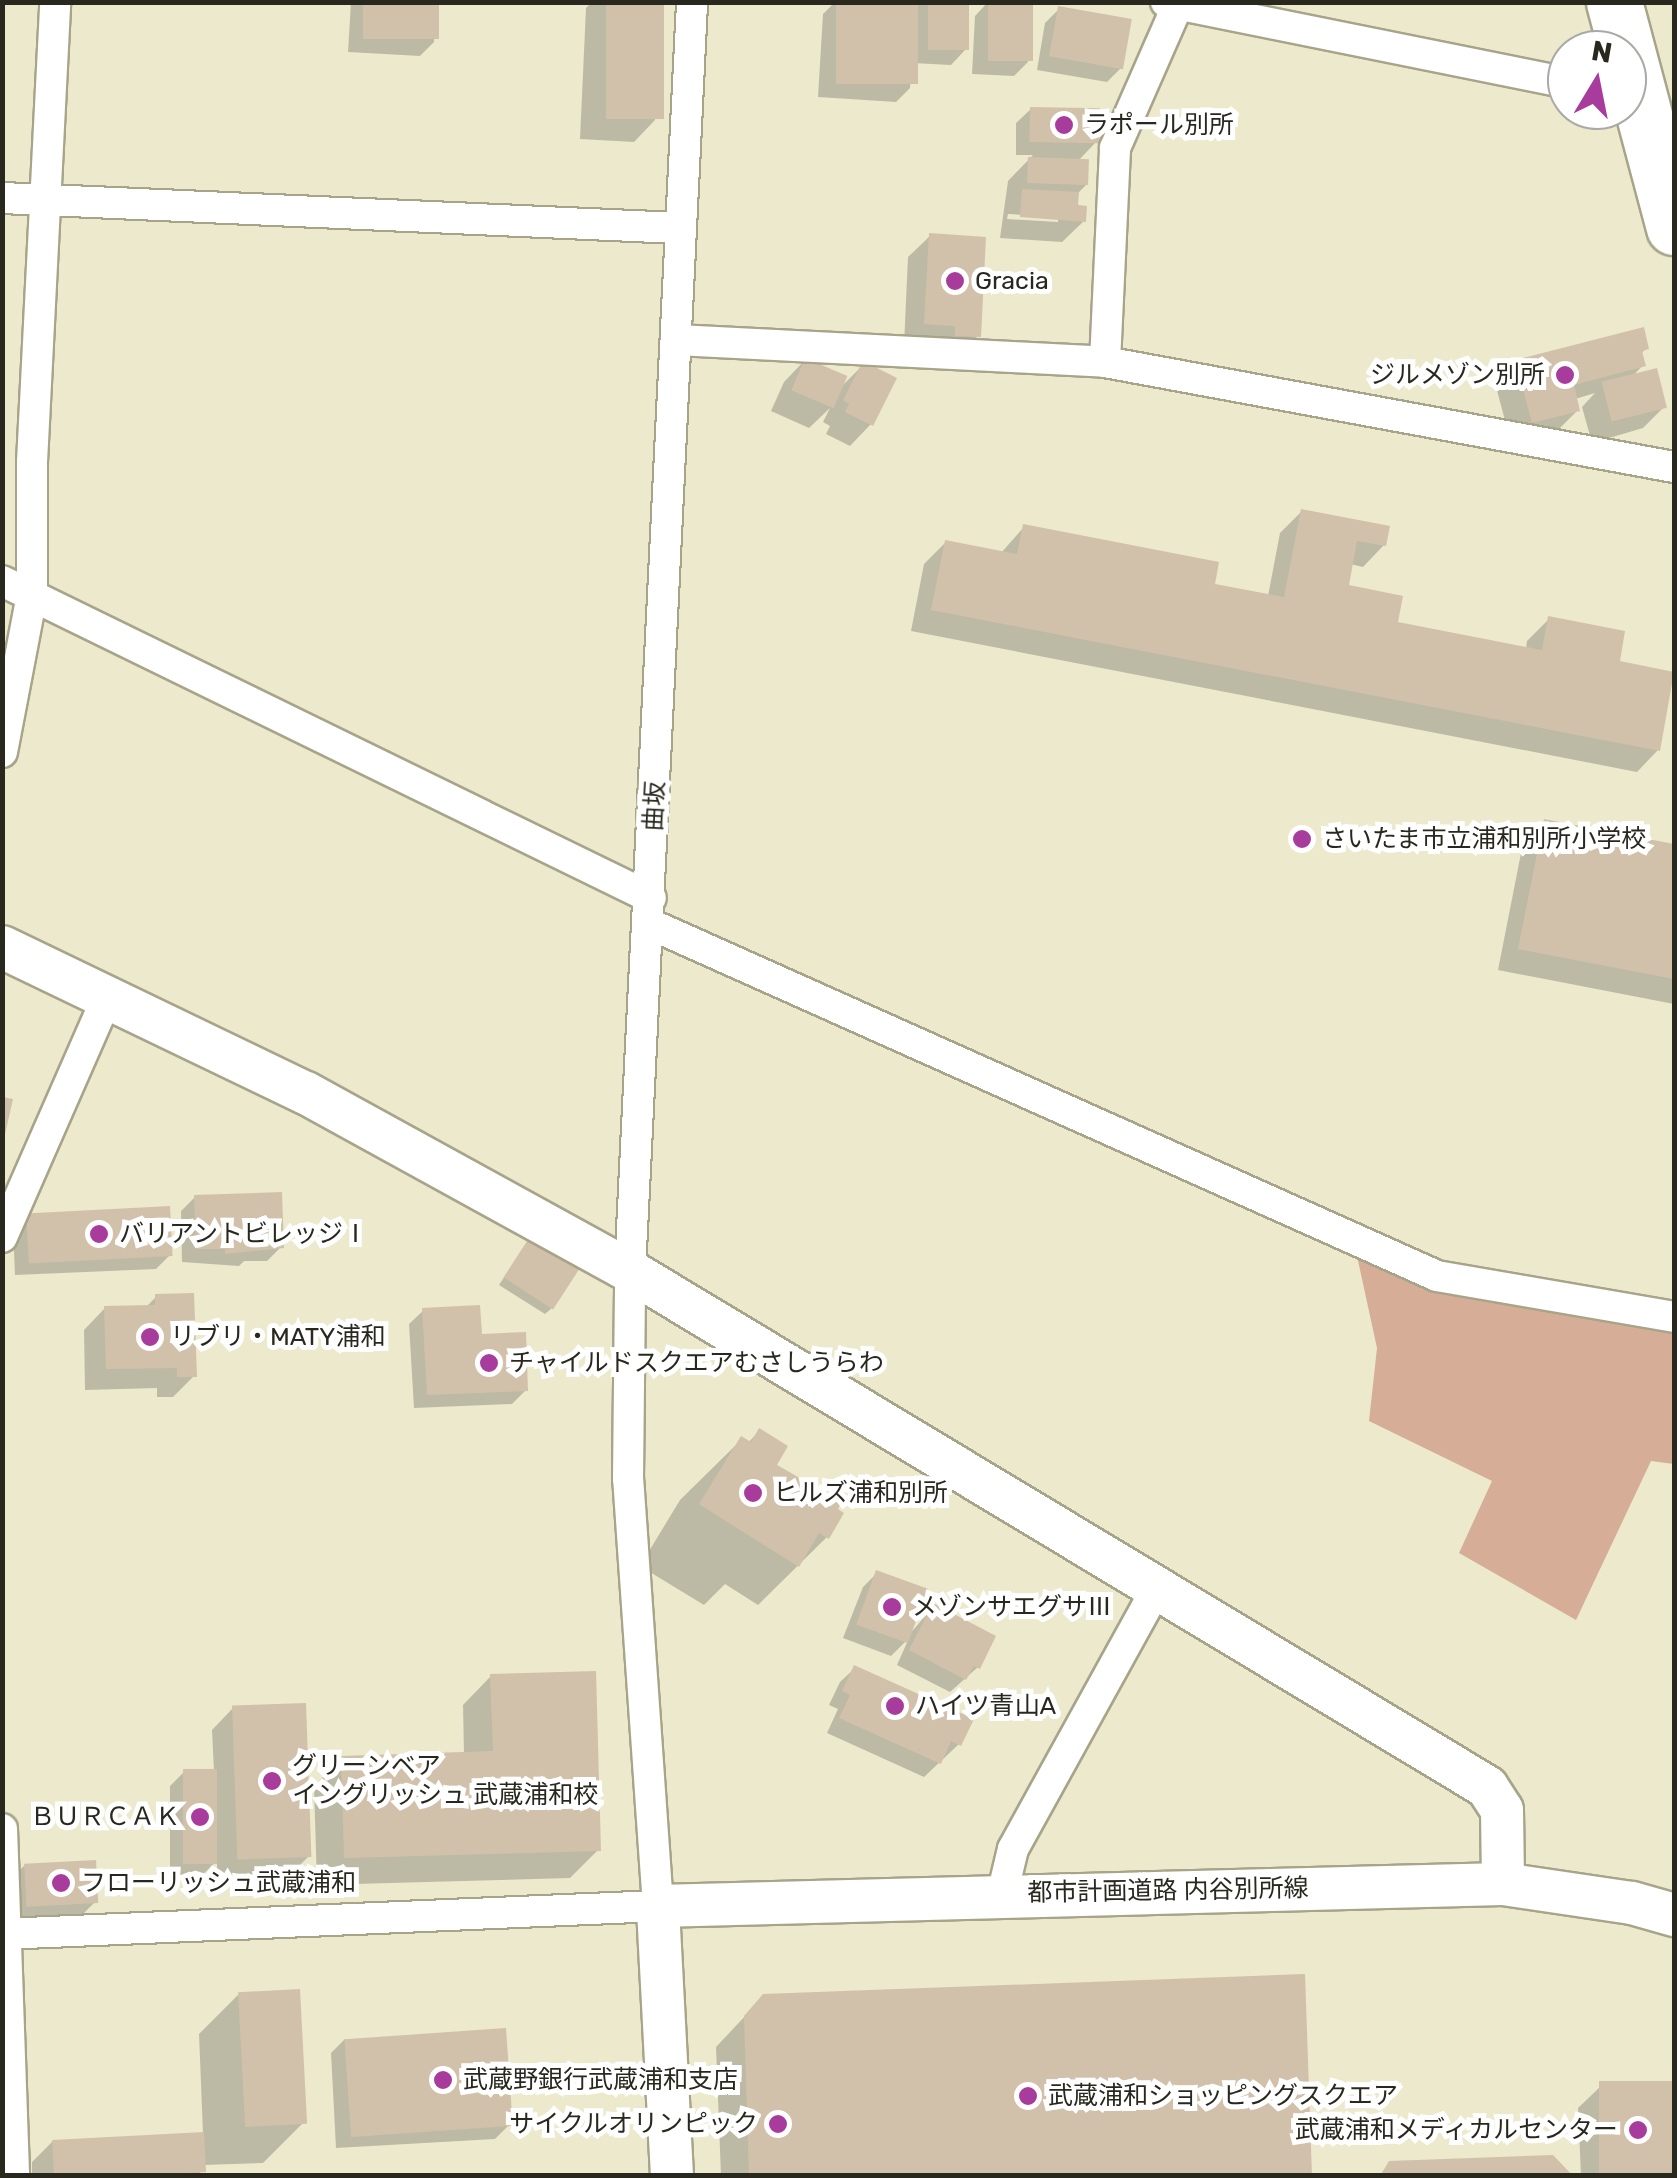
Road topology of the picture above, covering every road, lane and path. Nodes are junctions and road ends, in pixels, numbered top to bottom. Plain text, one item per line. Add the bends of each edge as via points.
1 (54, 2) edge
2 (692, 2) edge
3 (1614, 2) edge
4 (1174, 3) edge
5 (1547, 79) edge
6 (1648, 99) edge
7 (2, 198) edge
8 (45, 200) junction
9 (1674, 227) edge
10 (678, 228) junction
11 (677, 340) junction
12 (1105, 362) junction
13 (1674, 467) edge
14 (2, 581) edge
15 (32, 595) junction
16 (2, 752) edge
17 (650, 911) junction
18 (2, 946) edge
19 (107, 998) junction
20 (2, 1237) edge
21 (630, 1271) junction
22 (1674, 1317) edge
23 (1156, 1590) junction
24 (2, 1829) edge
25 (1504, 1884) junction
26 (1002, 1895) junction
27 (658, 1906) junction
28 (1674, 1915) edge
29 (5, 1934) edge
30 (14, 2176) edge
31 (672, 2176) edge

1 - 8 street
2 - 10 street, 曲坂
3 - 6 highway
4 - 5 street
4 - 12 street via 1116,148
6 - 9 highway
7 - 8 street
8 - 10 street
8 - 15 street
10 - 11 street, 曲坂
11 - 12 street
11 - 17 street, 曲坂
12 - 13 street
14 - 15 street
15 - 16 street
15 - 17 street
17 - 21 street, 曲坂
17 - 22 street via 1436,1276
18 - 19 street
19 - 20 street
19 - 21 street via 306,1092
21 - 23 street
21 - 27 street, 曲坂 via 628,1479
23 - 25 street via 1487,1787 1502,1810
23 - 26 street via 1013,1849
24 - 29 street
25 - 26 street, 都市計画道路 内谷別所線
25 - 28 street, 都市計画道路 内谷別所線
26 - 27 street, 都市計画道路 内谷別所線
27 - 29 street
27 - 31 street
29 - 30 street

